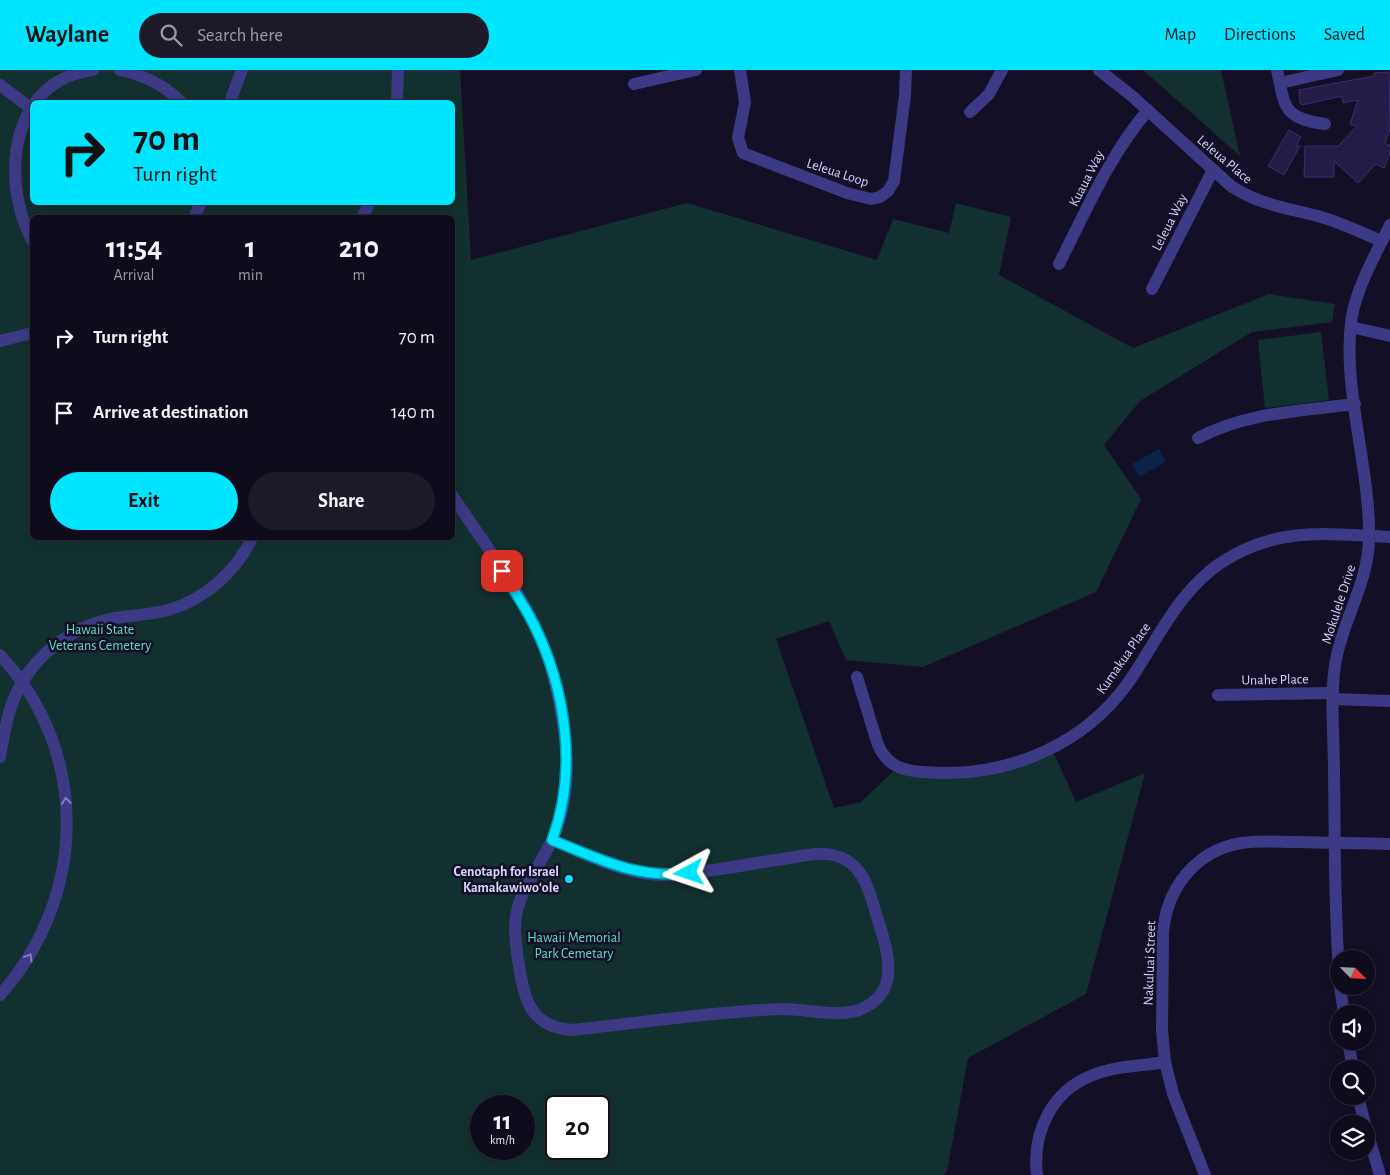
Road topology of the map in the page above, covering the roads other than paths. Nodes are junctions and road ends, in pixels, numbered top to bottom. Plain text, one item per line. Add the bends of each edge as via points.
1 (93, 70) edge
2 (120, 70) edge
3 (242, 70) edge
4 (398, 70) edge
5 (696, 70) edge
6 (740, 70) edge
7 (906, 70) edge
8 (1002, 70) edge
9 (1099, 70) edge
10 (1277, 70) edge
11 (1338, 70) edge
12 (634, 84) dead end
13 (1280, 84) junction
14 (0, 85) edge
15 (35, 100) edge
16 (179, 100) edge
17 (231, 100) edge
18 (398, 100) edge
19 (28, 106) joint
20 (1148, 110) junction
21 (970, 112) dead end
22 (1325, 124) dead end
23 (1213, 170) junction
24 (1390, 225) edge
25 (30, 237) edge
26 (1382, 242) junction
27 (1059, 264) dead end
28 (1152, 289) dead end
29 (1351, 327) junction
30 (30, 334) edge
31 (1390, 336) edge
32 (0, 342) edge
33 (1355, 404) junction
34 (1198, 438) dead end
35 (455, 500) edge
36 (1369, 536) junction
37 (1390, 537) edge
38 (251, 540) edge
39 (0, 655) edge
40 (856, 677) dead end
41 (22, 682) junction
42 (1218, 695) dead end
43 (1333, 696) junction
44 (1390, 701) edge
45 (0, 757) edge
46 (552, 840) junction
47 (1335, 843) junction
48 (1390, 844) edge
49 (1338, 950) edge
50 (0, 995) edge
51 (1165, 1062) junction
52 (1375, 1158) edge
53 (1037, 1175) edge
54 (1205, 1175) edge
55 (1380, 1175) edge

1 - 15 street via 55,83
2 - 16 street via 145,76
3 - 17 street
4 - 18 street
5 - 12 street
6 - 7 street, Leleua Loop via 744,102 738,138 743,153 871,199 884,194 894,181
8 - 21 street via 990,94
9 - 20 street, Leleua Place
10 - 13 street
11 - 13 street
13 - 22 street via 1287,107 1294,116 1303,121
14 - 19 street
19 - 25 street via 8,145 5,173 15,215
20 - 23 street, Leleua Place
20 - 27 street, Kuaua Way via 1109,164
23 - 26 street, Leleua Place via 1231,186 1255,200 1322,217
23 - 28 street, Leleua Way
24 - 26 street, Mokulele Drive
26 - 29 street, Mokulele Drive via 1361,285
29 - 31 street
29 - 33 street, Mokulele Drive
30 - 32 street
33 - 34 street via 1250,418
33 - 36 street, Mokulele Drive
35 - 46 street via 523,604 542,642 554,679 567,766 564,801
36 - 37 street, Kumakua Place
36 - 40 street, Kumakua Place via 1322,533 1286,536 1252,546 1221,563 1183,598 1127,683 1100,714 1067,740 1013,764 960,773 913,772 899,768 881,753
36 - 43 street, Mokulele Drive via 1365,573 1338,650
38 - 41 street via 234,566 212,588 169,610 102,621 75,632 44,654
39 - 41 street
41 - 45 street via 8,716
50 -> 41 street via 26,963 47,923 61,879 67,842 67,811 60,766 45,722
42 - 43 street, Unahe Place
43 - 44 street, Unahe Place
43 - 47 street, Mokulele Drive
46 - 46 street via 623,869 656,875 817,854 842,858 856,867 866,881 888,955 889,971 885,986 867,1006 848,1012 780,1009 572,1030 549,1025 526,1001 514,931 520,899
47 - 48 street, Nakuluai Street
47 - 49 street, Mokulele Drive
47 - 51 street, Nakuluai Street via 1256,842 1230,846 1206,856 1186,873 1171,895 1164,921 1162,1030
51 - 53 street via 1103,1072 1082,1080 1063,1094 1048,1113 1038,1137
51 - 54 street, Nakuluai Street via 1173,1094
52 - 55 street

